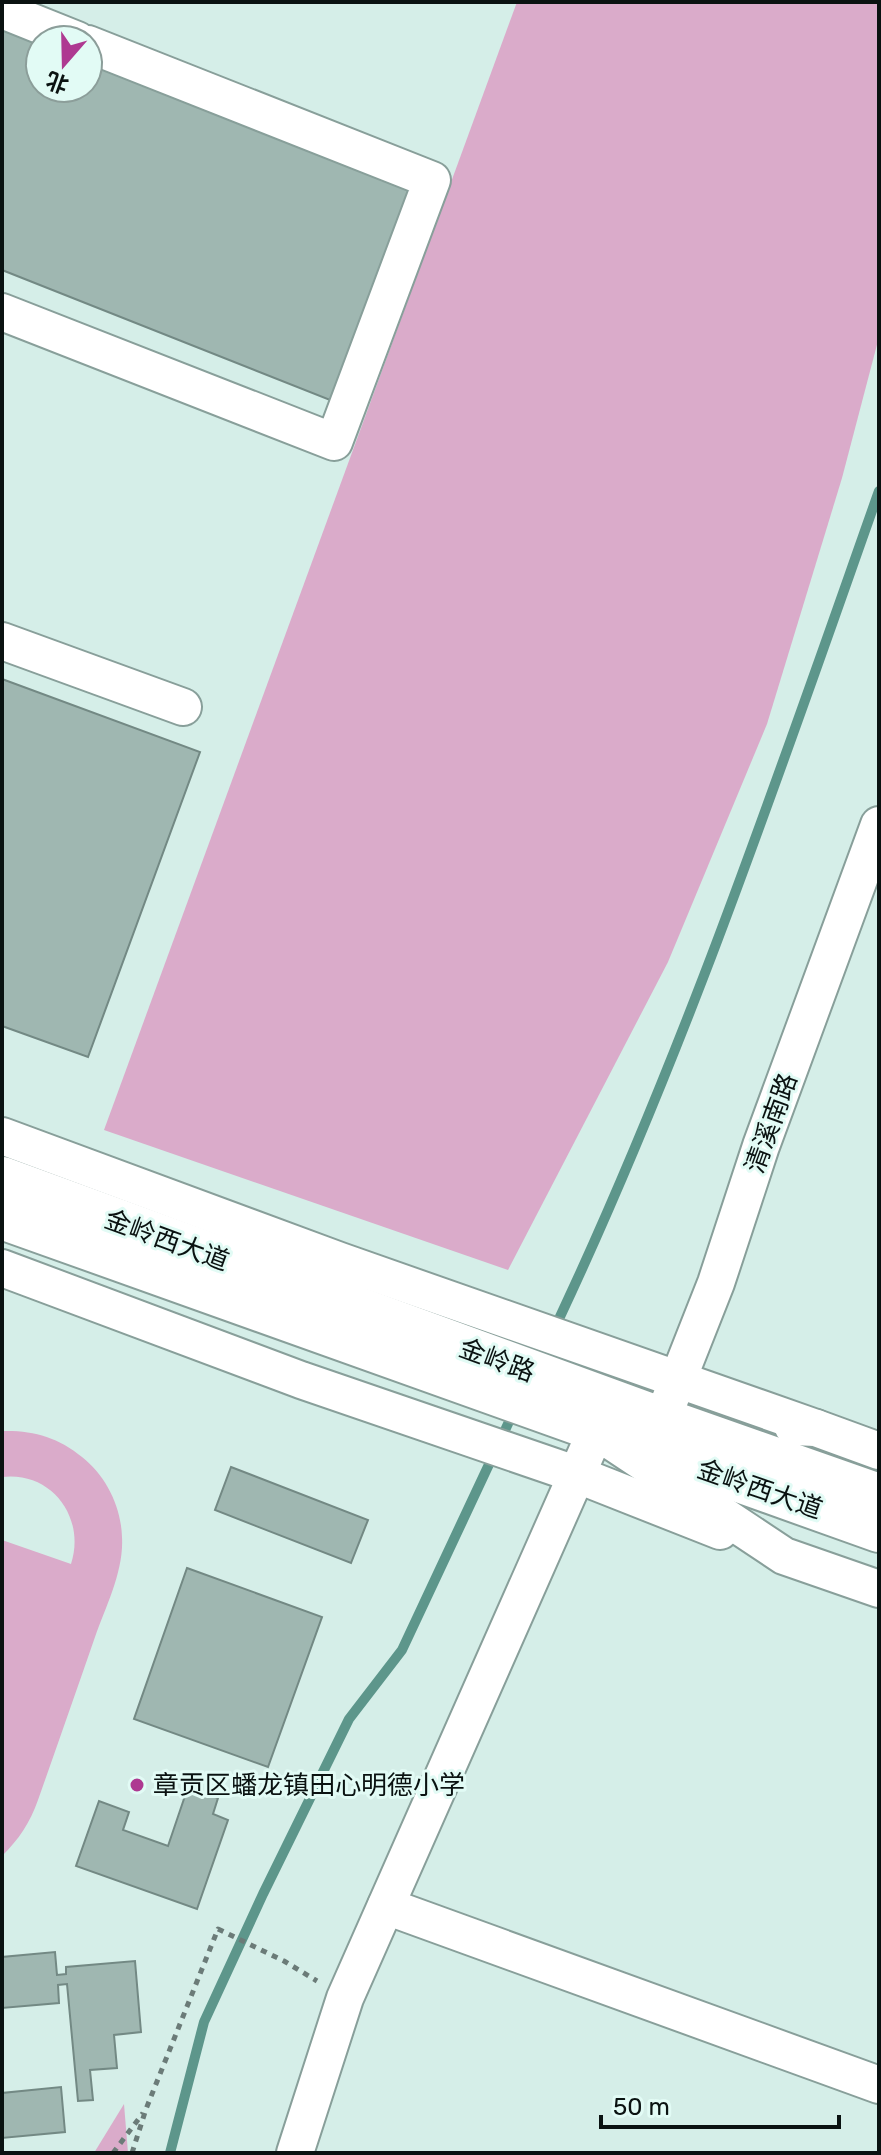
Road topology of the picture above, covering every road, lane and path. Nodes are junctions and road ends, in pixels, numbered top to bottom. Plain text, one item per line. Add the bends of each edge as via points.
1 (2, 10) edge
2 (37, 24) edge
3 (104, 50) edge
4 (2, 312) edge
5 (2, 641) edge
6 (183, 707) dead end
7 (879, 825) edge
8 (2, 1136) edge
9 (2, 1179) edge
10 (2, 1217) edge
11 (2, 1268) edge
12 (332, 1297) junction
13 (677, 1379) junction
14 (662, 1420) junction
15 (816, 1428) junction
16 (596, 1431) junction
17 (879, 1451) edge
18 (578, 1475) junction
19 (879, 1496) edge
20 (879, 1530) edge
21 (784, 1556) junction
22 (879, 1589) edge
23 (386, 1906) junction
24 (284, 1961) dead end
25 (879, 2085) edge
26 (146, 2109) junction
27 (113, 2153) edge
28 (132, 2153) edge
29 (295, 2153) edge

1 - 2 street
3 - 4 street via 432,180 334,442
5 - 6 street
7 - 13 street, 清溪南路
8 - 12 street
9 - 12 main road, 金岭西大道
10 - 12 main road, 金岭西大道
11 - 18 street via 301,1380
12 - 13 street
12 - 14 main road, 金岭路
12 - 16 main road, 金岭路
13 - 14 street, 清溪南路
13 - 15 street
14 - 15 street
14 - 19 main road, 金岭西大道
15 - 17 street
16 - 18 street
16 - 20 main road, 金岭西大道
16 - 21 street
18 - 21 street
18 - 23 street
21 - 22 street
23 - 25 street
23 - 29 street via 345,1998
24 - 26 path via 218,1929
26 - 27 path
26 - 28 path

